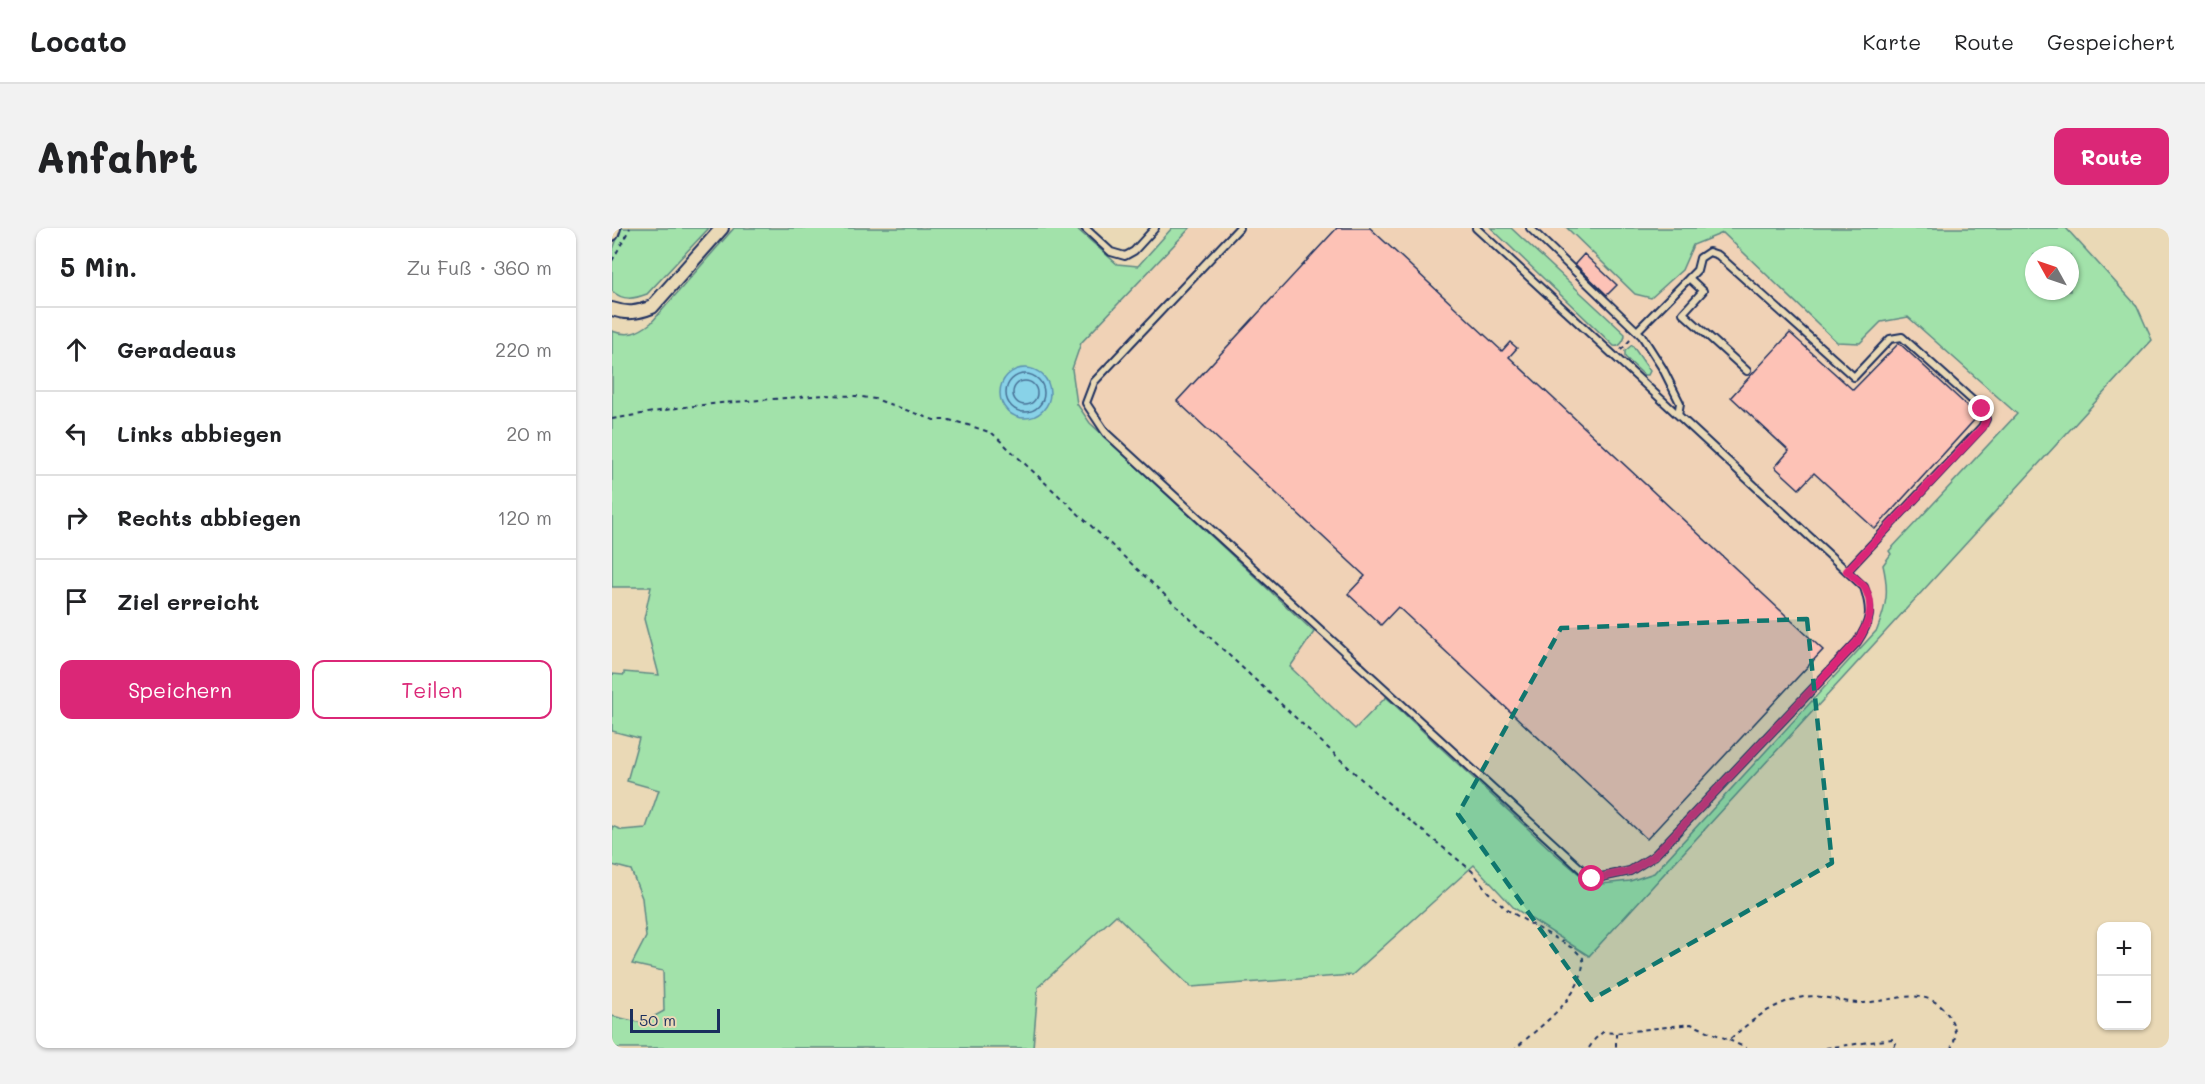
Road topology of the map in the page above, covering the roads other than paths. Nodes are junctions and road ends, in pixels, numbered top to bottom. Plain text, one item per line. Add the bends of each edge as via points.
1 (614, 228) edge
2 (722, 228) edge
3 (1085, 228) edge
4 (1155, 228) edge
5 (1239, 228) edge
6 (1476, 228) edge
7 (1530, 228) edge
8 (612, 234) edge
9 (1689, 278) junction
10 (612, 309) edge
11 (1637, 331) junction
12 (1747, 371) dead end
13 (1678, 415) junction
14 (1847, 571) junction

1 - 8 street
2 - 10 street via 652,307 636,313
3 - 4 lane via 1111,252 1125,256
5 - 14 lane via 1094,382 1086,403 1106,433 1592,879 1630,871 1654,856 1857,642 1867,626 1870,607 1864,587
6 - 13 lane
7 - 11 lane
9 - 11 lane
9 - 12 lane via 1703,291 1683,313
9 - 14 lane via 1697,270 1700,258 1709,252 1718,255 1854,377 1890,339 1902,337 1982,409 1986,419 1983,427
11 - 13 lane via 1680,403
13 - 14 lane

